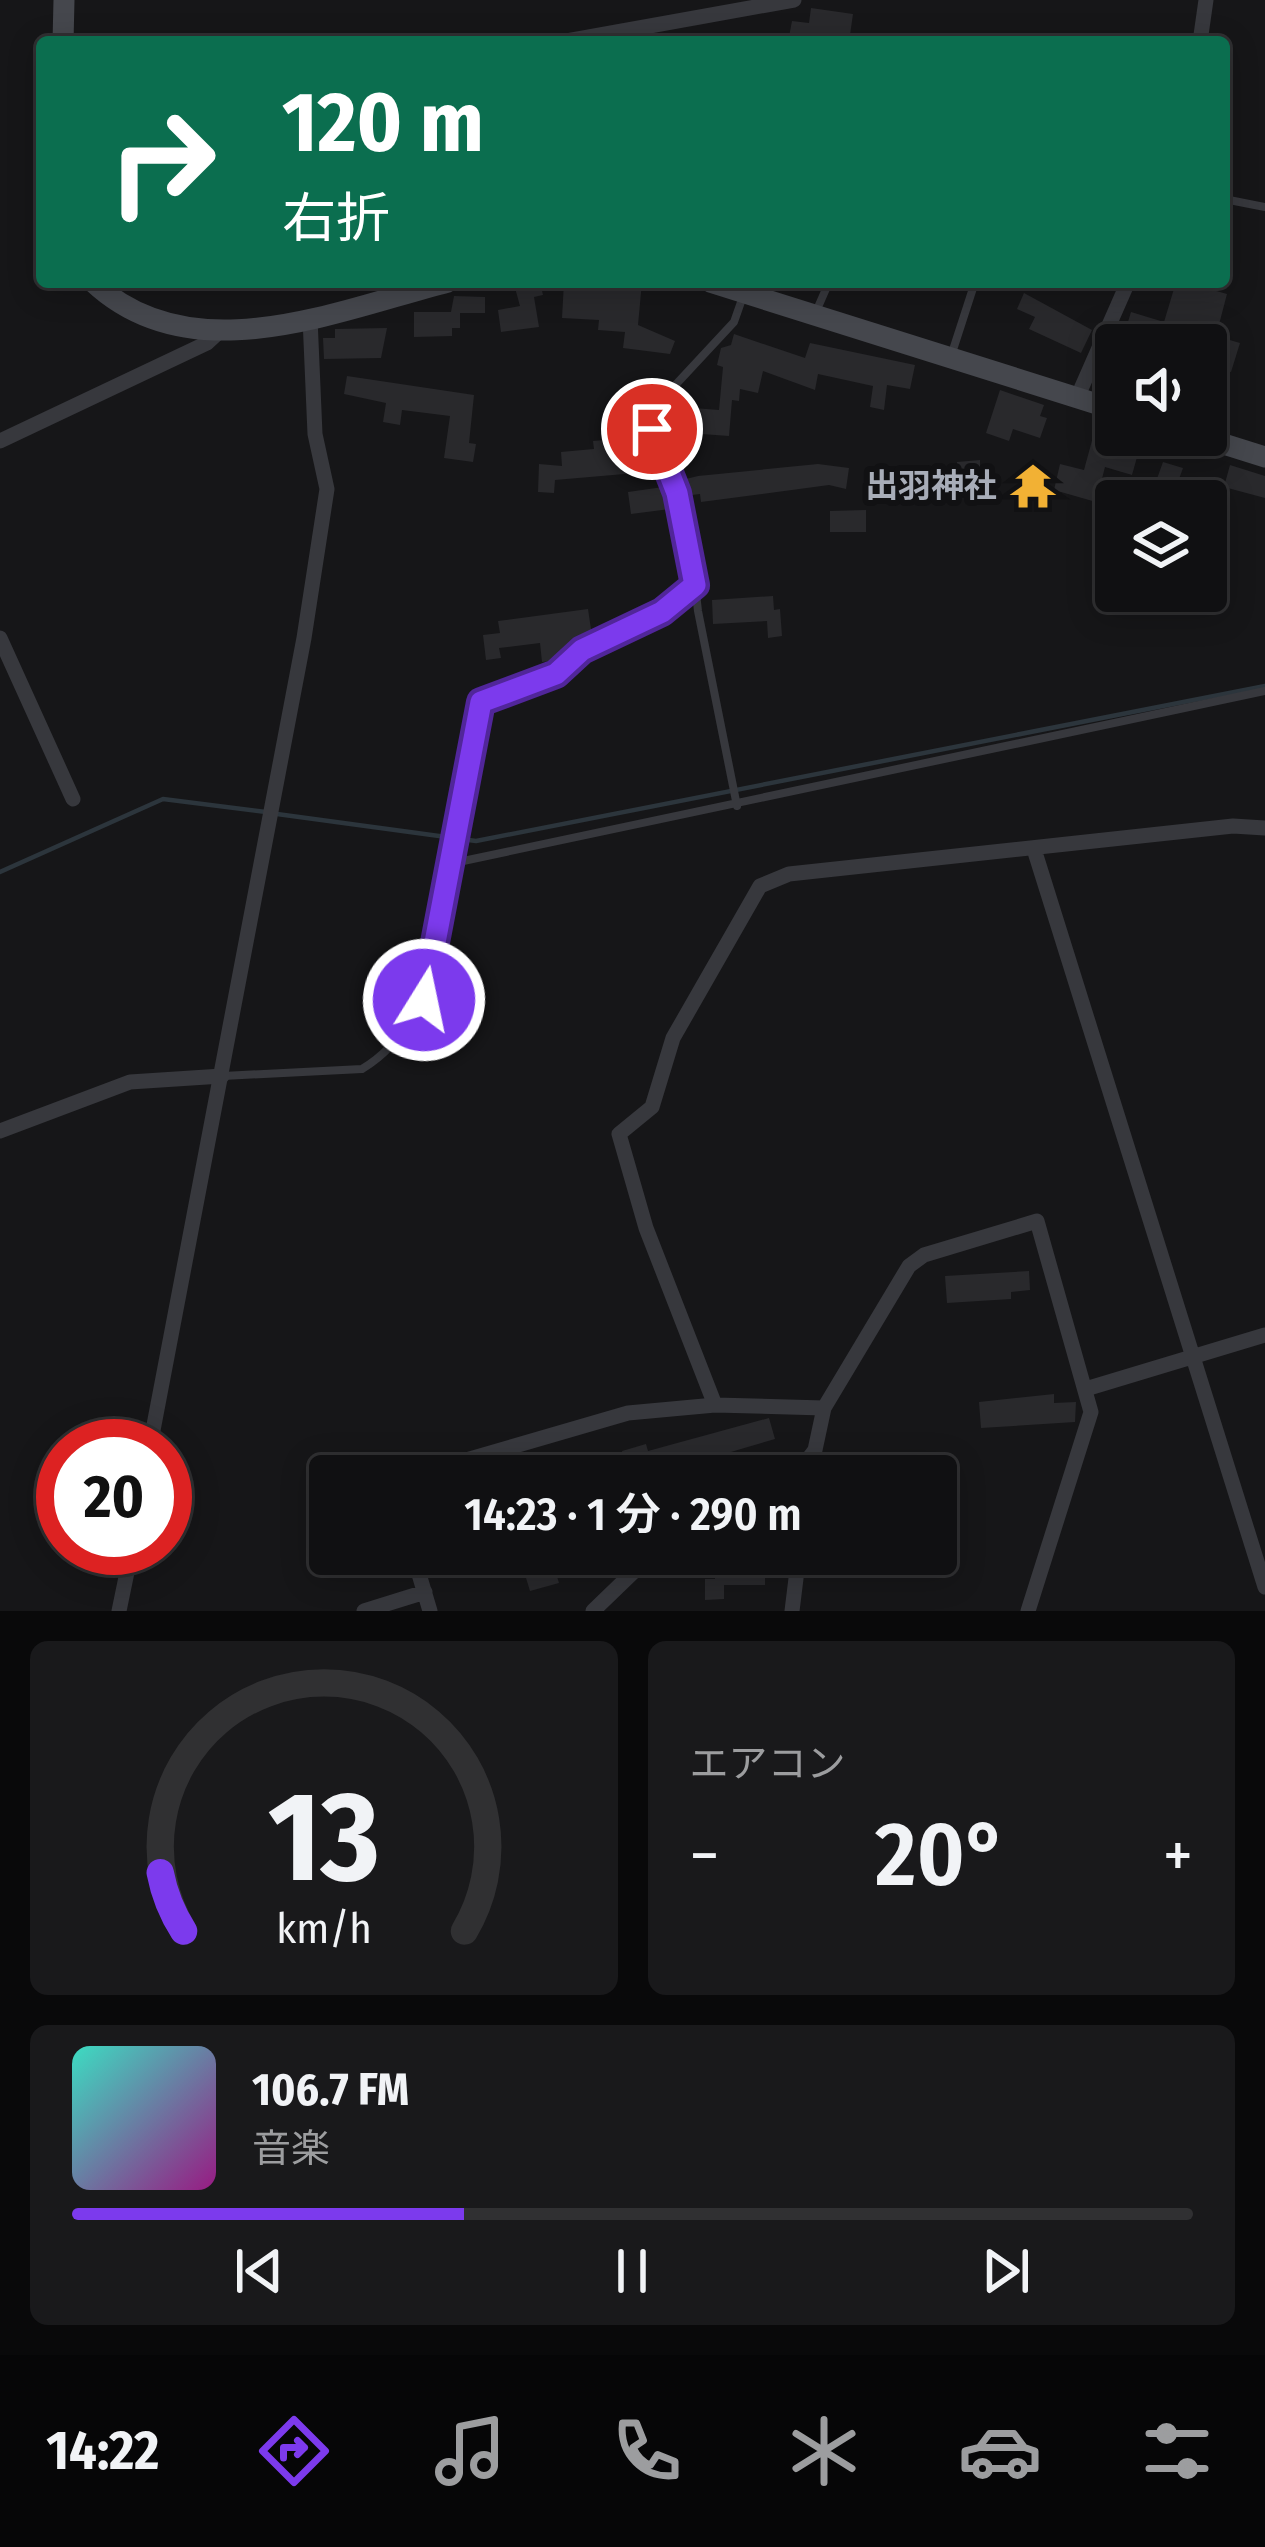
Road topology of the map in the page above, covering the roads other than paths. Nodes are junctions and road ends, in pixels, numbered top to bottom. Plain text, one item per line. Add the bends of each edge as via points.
1 (64, 0) edge
2 (794, 0) edge
3 (1206, 0) edge
4 (63, 36) edge
5 (594, 36) edge
6 (1201, 36) edge
7 (1230, 200) edge
8 (1265, 207) edge
9 (99, 288) edge
10 (424, 288) edge
11 (747, 288) edge
12 (826, 288) edge
13 (973, 288) edge
14 (1125, 288) edge
15 (815, 315) junction
16 (310, 317) junction
17 (221, 330) junction
18 (950, 358) junction
19 (1077, 398) junction
20 (1095, 404) edge
21 (0, 441) edge
22 (1227, 446) edge
23 (1265, 458) edge
24 (695, 585) junction
25 (0, 638) edge
26 (1265, 691) edge
27 (73, 800) dead end
28 (737, 806) junction
29 (1265, 828) edge
30 (1034, 849) junction
31 (449, 863) junction
32 (222, 1076) junction
33 (0, 1131) edge
34 (1265, 1335) edge
35 (1190, 1360) junction
36 (1089, 1388) junction
37 (715, 1405) junction
38 (824, 1408) junction
39 (155, 1419) edge
40 (483, 1455) edge
41 (811, 1455) edge
42 (126, 1575) edge
43 (420, 1575) edge
44 (630, 1575) edge
45 (796, 1575) edge
46 (1265, 1587) edge
47 (425, 1592) junction
48 (119, 1611) edge
49 (364, 1611) edge
50 (430, 1611) edge
51 (593, 1611) edge
52 (792, 1611) edge
53 (1028, 1611) edge

1 - 4 street
2 - 5 street
3 - 6 street
7 - 8 lane
9 - 17 street via 123,310
10 - 16 street
11 - 15 street
11 - 24 lane via 734,322 654,408 652,429 682,509
12 - 15 lane
13 - 18 lane
14 - 19 street
15 - 18 street
16 - 17 street via 261,331
16 - 32 street via 315,434 327,489
17 - 21 street
18 - 19 street
19 - 20 street
22 - 23 street
24 - 28 lane
24 - 31 lane via 662,612 582,650 556,674 481,702
25 - 27 street
26 - 28 lane
28 - 31 lane
29 - 30 street
30 - 35 street
30 - 37 street via 789,874 760,886 751,900 664,1056 652,1107 619,1134
31 - 32 lane via 424,1000 380,1058 362,1069
32 - 33 street via 130,1082
32 - 39 street
34 - 35 street
35 - 36 street
35 - 46 street
36 - 38 street via 1037,1221 909,1266
36 - 53 street via 1087,1435
37 - 38 street
37 - 40 street via 628,1413
38 - 41 street
42 - 48 street
43 - 47 street
44 - 51 street
45 - 52 street
47 - 49 street
47 - 50 street

